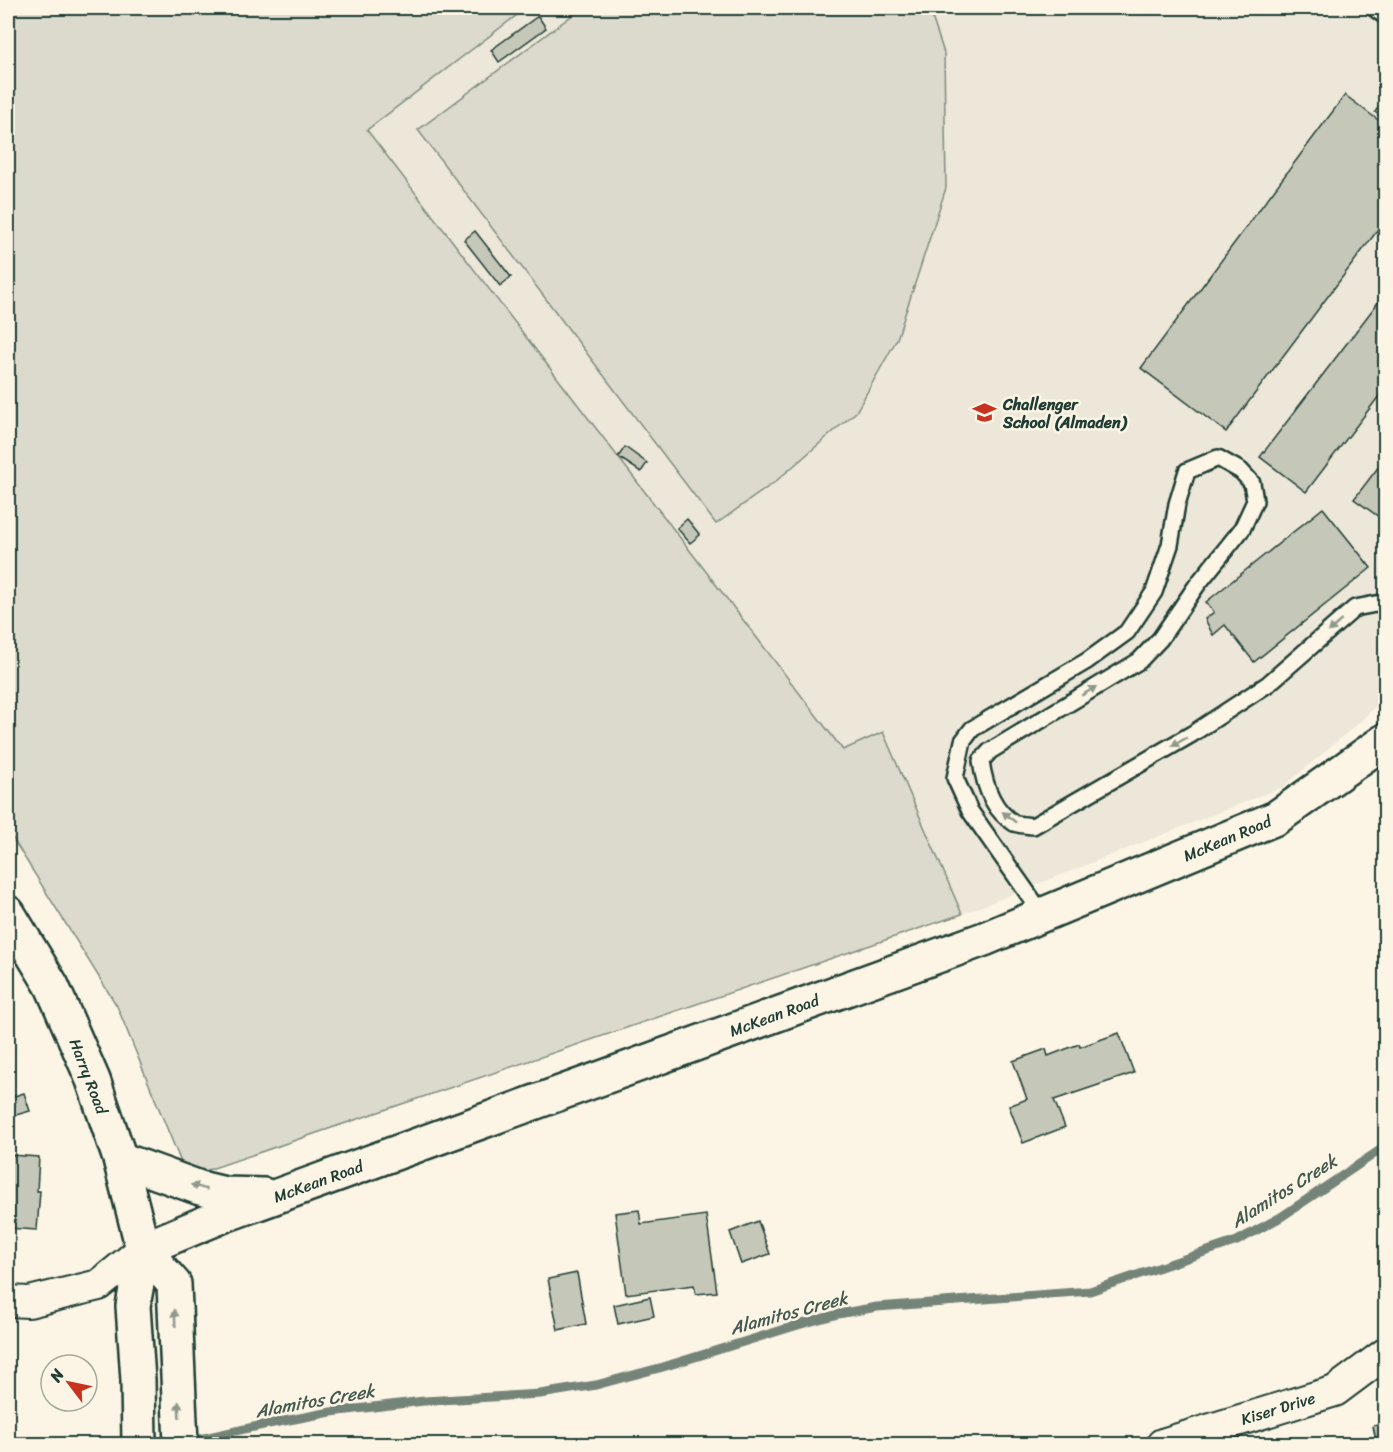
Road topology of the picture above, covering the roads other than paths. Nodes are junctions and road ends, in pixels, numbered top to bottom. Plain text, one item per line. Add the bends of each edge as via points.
1 (1374, 8) edge
2 (1386, 17) edge
3 (1386, 602) edge
4 (1386, 740) edge
5 (8, 913) edge
6 (1043, 915) junction
7 (120, 1159) junction
8 (278, 1195) junction
9 (143, 1249) junction
10 (8, 1301) edge
11 (1386, 1353) edge
12 (139, 1444) edge
13 (181, 1444) edge
14 (1162, 1444) edge

1 - 2 lane
3 -> 6 lane via 1355,608 1268,684 1192,734 1033,826 1015,824 985,786 981,761 990,751 1139,661 1160,639 1242,529 1255,501 1252,483 1241,471 1218,459 1187,471 1170,545 1154,592 1127,632 1087,661 972,729 963,741 955,778 970,811
4 - 6 main road, McKean Road via 1276,818
5 - 7 main road, Harry Road via 52,986 93,1080
6 - 8 main road, McKean Road
8 -> 7 main road via 225,1194
7 - 9 main road, Harry Road
8 - 9 main road, McKean Road
9 - 10 street via 99,1285 29,1302
9 - 12 main road via 133,1306
13 -> 9 main road via 174,1284
11 - 14 street, Kiser Drive via 1335,1390

